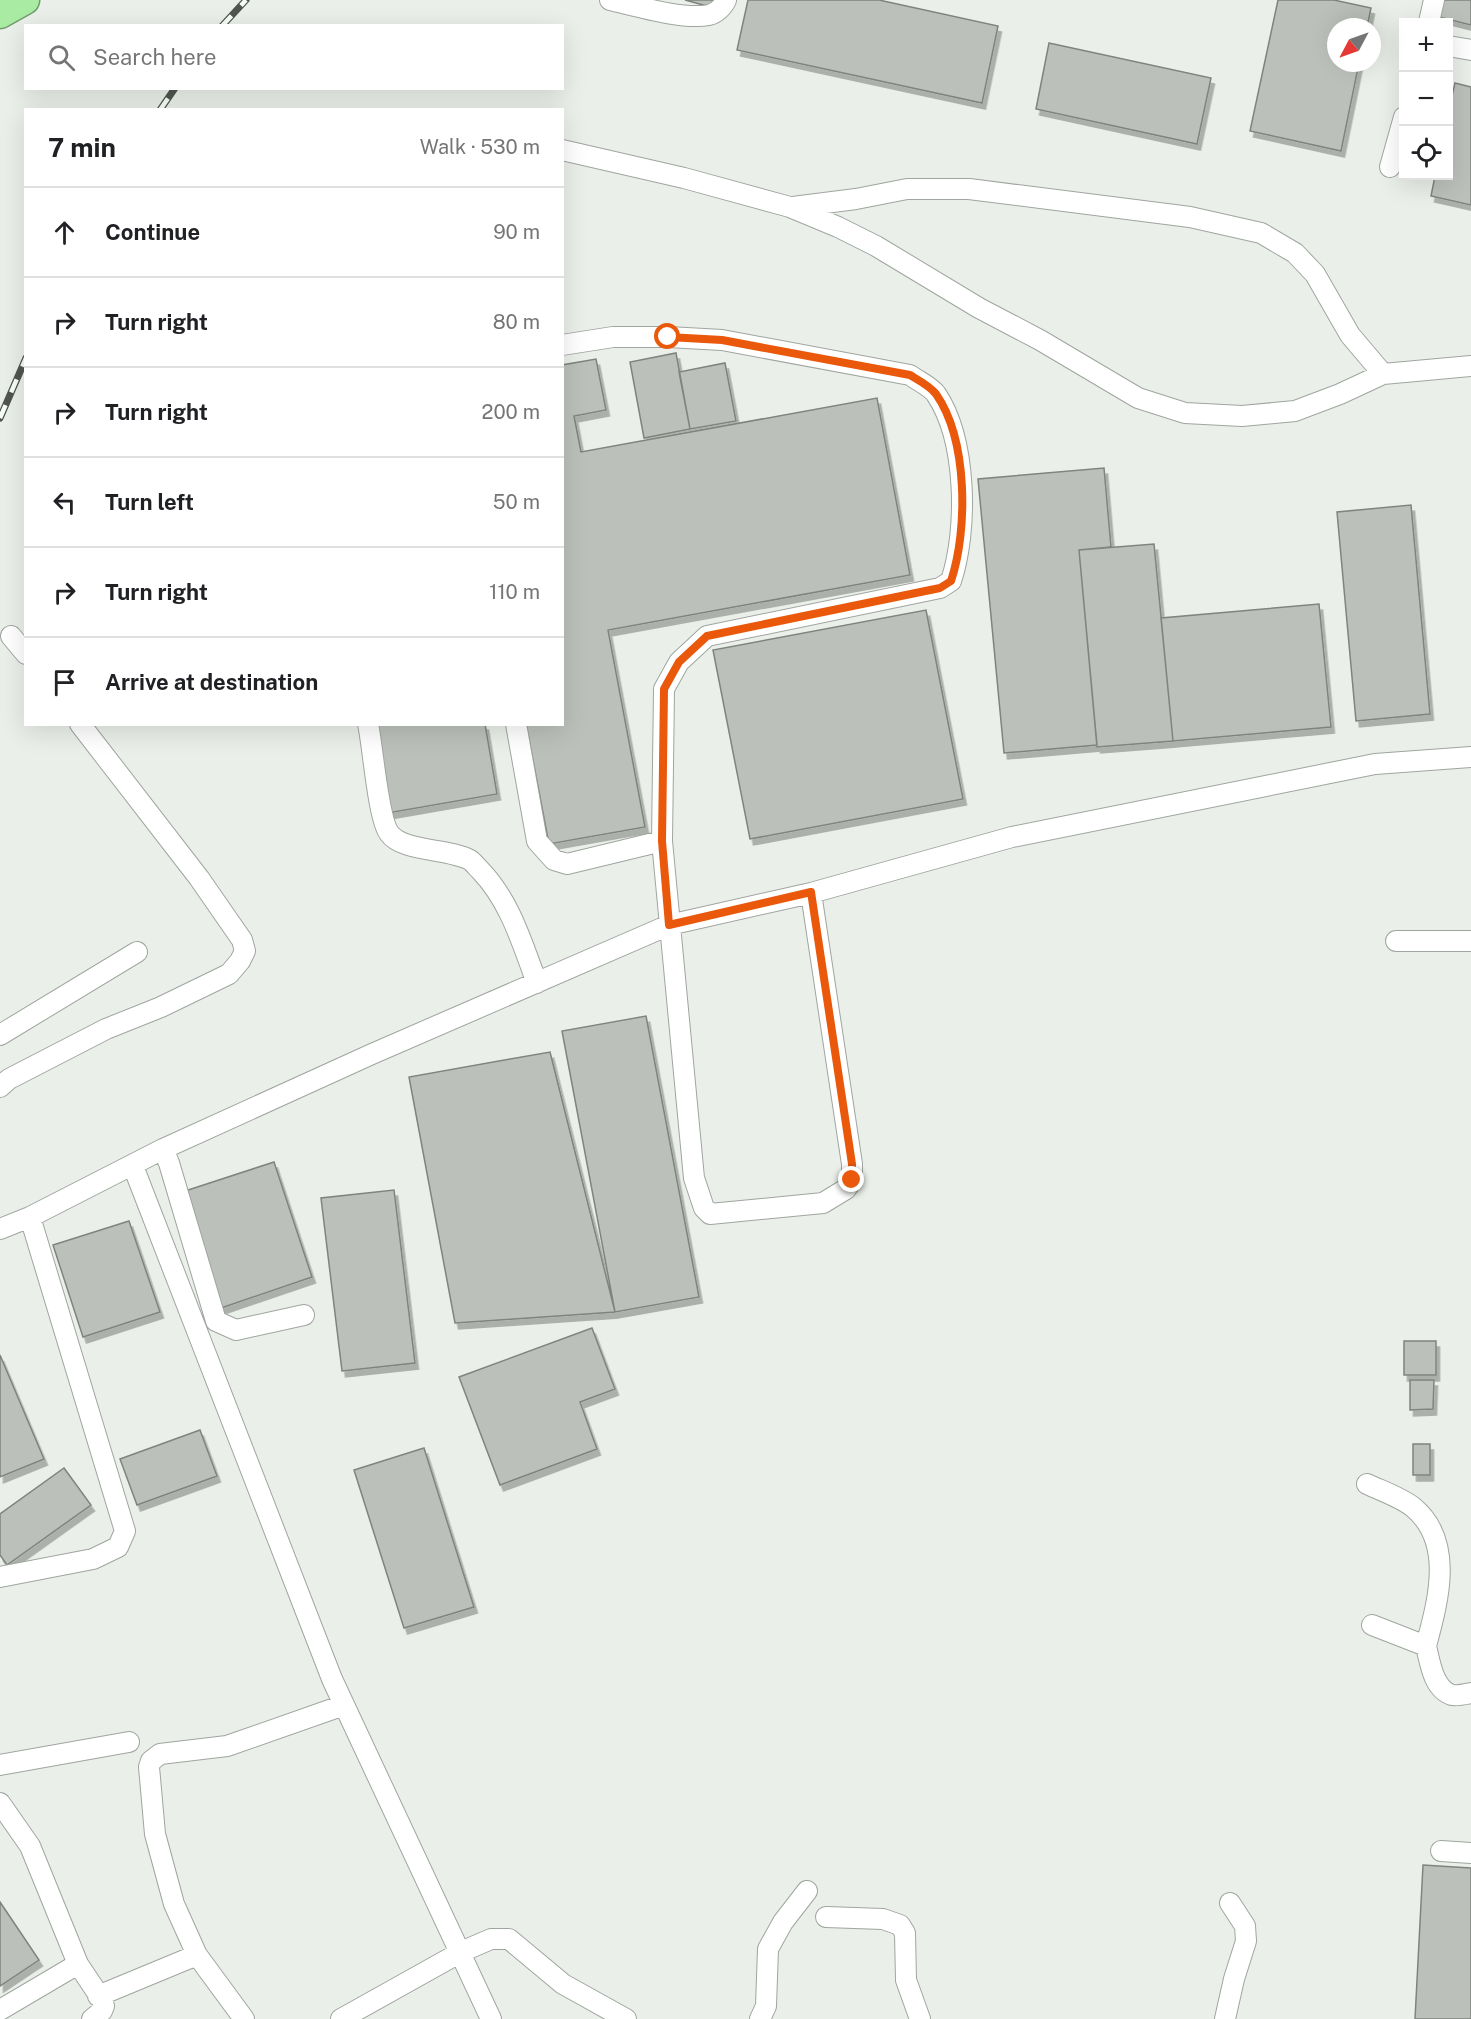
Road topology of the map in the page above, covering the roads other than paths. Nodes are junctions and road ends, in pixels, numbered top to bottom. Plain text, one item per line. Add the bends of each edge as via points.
1 (25, 0) edge
2 (610, 0) edge
3 (726, 0) edge
4 (1434, 0) edge
5 (0, 14) edge
6 (1430, 18) edge
7 (1453, 47) edge
8 (1471, 50) edge
9 (1401, 126) edge
10 (564, 150) edge
11 (1390, 167) dead end
12 (790, 207) junction
13 (564, 345) edge
14 (1471, 366) edge
15 (1383, 374) junction
16 (11, 636) dead end
17 (24, 652) edge
18 (82, 726) edge
19 (368, 726) edge
20 (516, 726) edge
21 (1471, 757) edge
22 (662, 841) junction
23 (811, 892) junction
24 (669, 925) junction
25 (1396, 941) dead end
26 (1471, 941) edge
27 (137, 952) dead end
28 (537, 983) junction
29 (0, 1035) edge
30 (0, 1087) edge
31 (163, 1149) junction
32 (133, 1166) junction
33 (30, 1217) junction
34 (0, 1229) edge
35 (304, 1315) dead end
36 (1367, 1484) dead end
37 (0, 1577) edge
38 (1372, 1624) dead end
39 (1426, 1646) junction
40 (1471, 1693) edge
41 (344, 1705) junction
42 (129, 1742) dead end
43 (0, 1765) edge
44 (0, 1803) edge
45 (1440, 1851) dead end
46 (1471, 1853) edge
47 (807, 1891) dead end
48 (1230, 1903) dead end
49 (826, 1917) dead end
50 (461, 1952) junction
51 (197, 1955) junction
52 (78, 1964) junction
53 (98, 1996) junction
54 (0, 2010) edge
55 (92, 2019) edge
56 (244, 2019) edge
57 (340, 2019) edge
58 (491, 2019) edge
59 (626, 2019) edge
60 (760, 2019) edge
61 (920, 2019) edge
62 (1225, 2019) edge

1 - 5 highway
2 - 3 street via 669,12 711,15
4 - 6 street
7 - 8 street
9 - 11 street
10 - 12 street
12 - 15 street via 876,246 1138,398 1185,413 1242,416 1296,411
12 - 15 street via 907,189 969,189 1190,217 1261,233 1295,253 1315,274 1350,335
13 - 22 street via 613,337 722,340 910,375 934,392 946,413 958,452 962,505 958,561 951,581 940,588 707,636 679,662 664,689
14 - 15 street
16 - 17 street
18 - 30 street via 199,878 242,940 245,951 229,974 106,1029
19 - 28 street via 380,802 390,834 413,846 471,860 508,907
20 - 22 street via 537,841 554,860 567,864
21 - 23 street via 1375,764 1012,837
22 - 24 street
23 - 24 street
23 - 24 street via 852,1164 852,1180 846,1189 823,1203 710,1214 704,1208 694,1178
24 - 28 street
25 - 26 street
27 - 29 street
28 - 31 street
31 - 32 street
31 - 35 street via 216,1321 236,1330
32 - 33 street
32 - 41 street
33 - 34 street
33 - 37 street via 125,1531 118,1547 93,1559
36 - 39 street via 1412,1507 1432,1530 1440,1574
38 - 39 street
39 - 40 street via 1434,1677 1443,1689 1453,1695
41 - 50 street
41 - 51 street via 227,1746 160,1754 151,1761 148,1771 154,1834 174,1905
42 - 43 street
44 - 52 street via 30,1846
45 - 46 street
47 - 60 street via 768,1949 766,2006
48 - 62 street via 1245,1926 1246,1941
49 - 61 street via 883,1919 900,1925 905,1933 906,1980
50 - 57 street
50 - 58 street
50 - 59 street via 491,1939 509,1939 563,1984
51 - 53 street
51 - 56 street
52 - 53 street
52 - 54 street
53 - 55 street via 104,2006

